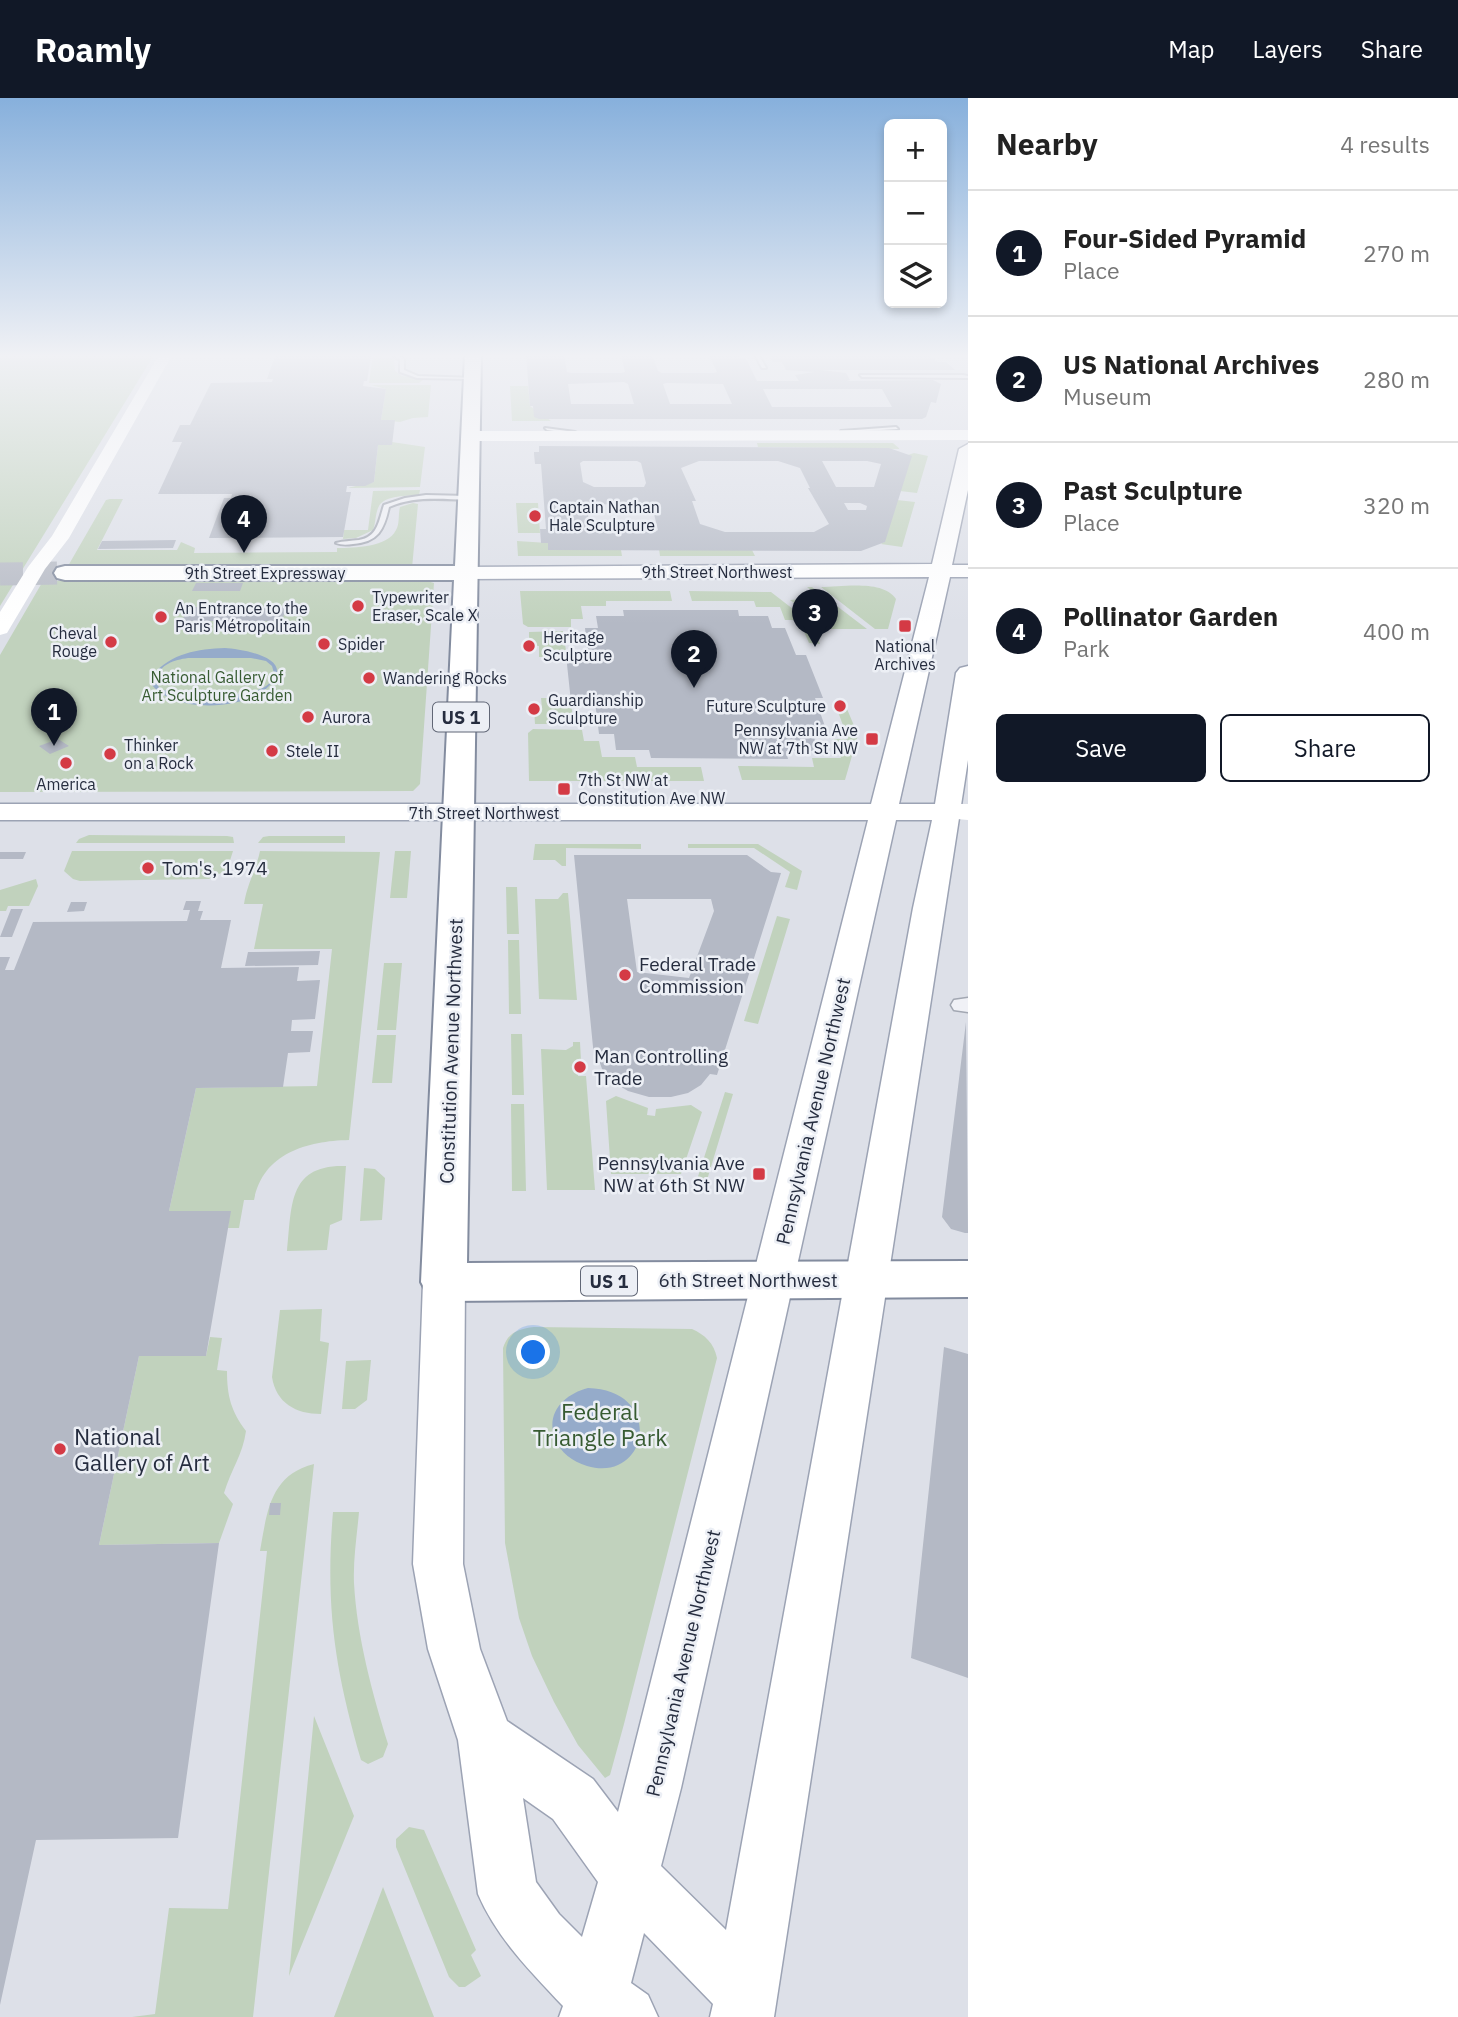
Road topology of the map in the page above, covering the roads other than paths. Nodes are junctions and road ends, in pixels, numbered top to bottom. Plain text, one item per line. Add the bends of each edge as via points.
1 (114, 445) edge
2 (470, 445) edge
3 (968, 449) edge
4 (468, 498) junction
5 (339, 543) dead end
6 (940, 570) junction
7 (968, 571) edge
8 (789, 572) junction
9 (65, 573) tunnel mouth
10 (465, 573) junction
11 (920, 596) junction
12 (0, 629) edge
13 (968, 673) edge
14 (0, 812) edge
15 (458, 812) junction
16 (884, 812) junction
17 (956, 812) edge
18 (866, 1279) junction
19 (968, 1279) edge
20 (773, 1280) junction
21 (444, 1282) junction
22 (486, 1740) junction
23 (630, 1877) junction
24 (744, 2005) edge
25 (605, 2010) edge

1 - 12 street
2 - 4 highway, Constitution Avenue Northwest / US 1
3 - 6 main road, Pennsylvania Avenue Northwest
4 - 5 lane via 393,502 386,506 379,533
4 - 10 highway, Constitution Avenue Northwest / US 1
6 - 7 main road, 9th Street Northwest
6 - 8 main road, 9th Street Northwest
6 - 11 main road, Pennsylvania Avenue Northwest
8 - 10 main road, 9th Street Northwest
8 - 11 main road via 893,584
9 - 10 highway, 9th Street Expressway
10 - 15 highway, Constitution Avenue Northwest / US 1
11 - 16 main road, Pennsylvania Avenue Northwest
13 - 17 main road
14 - 15 main road, 7th Street Northwest
15 - 16 main road, 7th Street Northwest
15 - 21 highway, Constitution Avenue Northwest / US 1
16 - 17 main road, 7th Street Northwest
16 - 20 main road, Pennsylvania Avenue Northwest
17 - 18 main road via 943,839 928,908
18 - 19 highway, 6th Street Northwest / US 1
18 - 20 highway, 6th Street Northwest / US 1
18 - 24 main road
20 - 21 highway, 6th Street Northwest / US 1
20 - 23 main road, Pennsylvania Avenue Northwest
21 - 22 main road, Constitution Avenue Northwest via 438,1564 454,1649
22 - 23 main road via 573,1799
22 - 25 main road, Constitution Avenue Northwest via 508,1894
23 - 24 main road
23 - 25 main road, Pennsylvania Avenue Northwest

